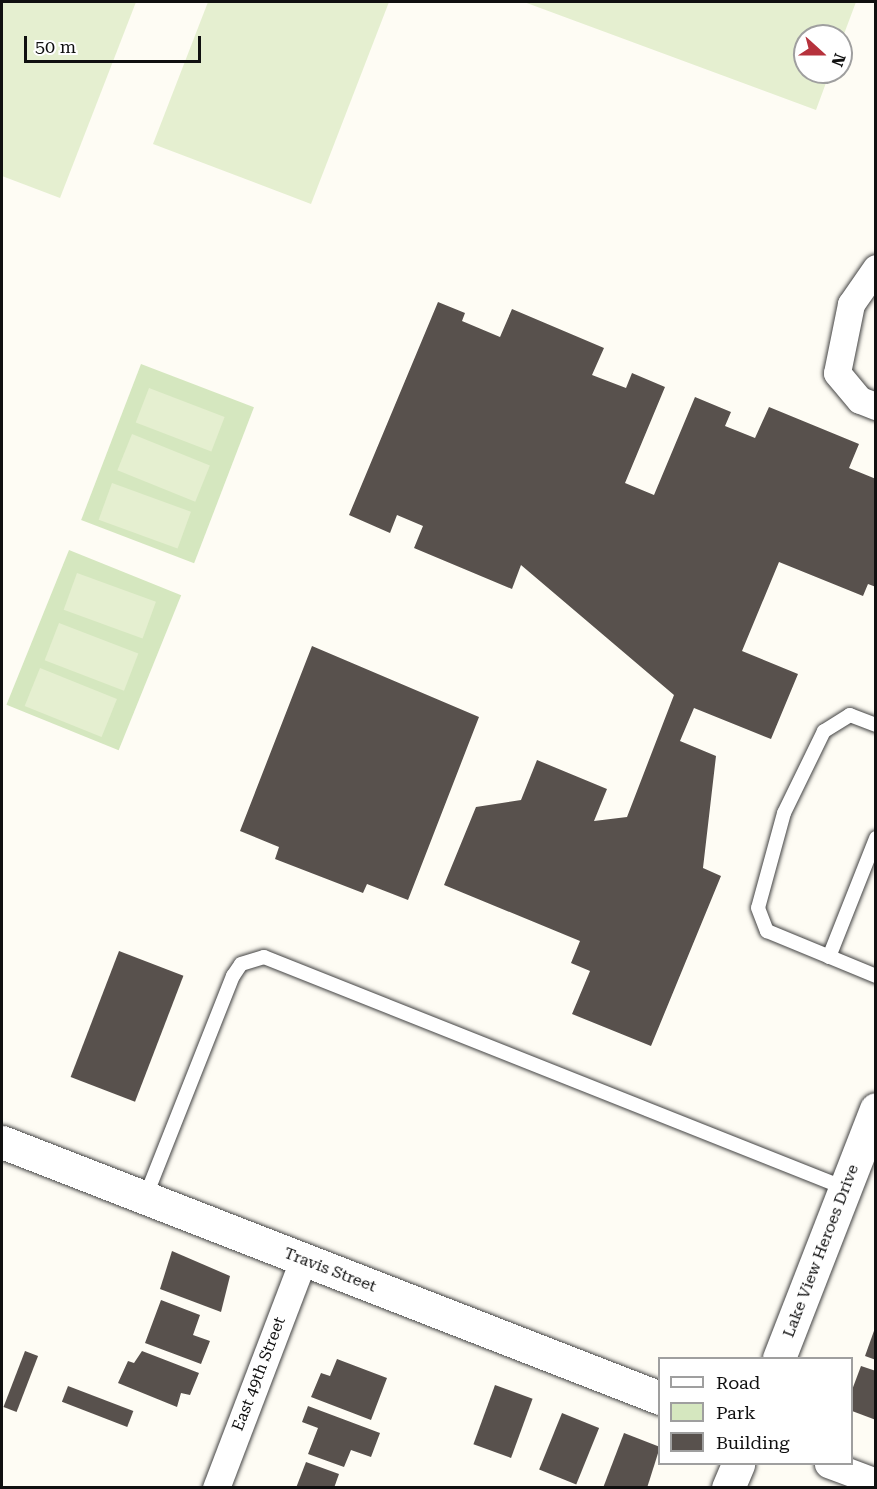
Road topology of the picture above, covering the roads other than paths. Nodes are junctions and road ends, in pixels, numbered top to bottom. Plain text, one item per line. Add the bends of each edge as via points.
1 (876, 268) edge
2 (876, 406) edge
3 (876, 724) edge
4 (876, 838) edge
5 (829, 957) junction
6 (876, 976) edge
7 (876, 1109) edge
8 (2, 1142) edge
9 (845, 1188) junction
10 (145, 1198) junction
11 (303, 1260) junction
12 (780, 1357) edge
13 (658, 1397) edge
14 (738, 1465) edge
15 (831, 1465) edge
16 (876, 1482) edge
17 (216, 1488) edge
18 (728, 1488) edge

1 - 2 street via 851,304 837,373 860,400
3 - 5 lane via 850,715 824,731 784,813 758,908 768,931
4 - 5 lane
5 - 6 lane
7 - 9 street, Lake View Heroes Drive
8 - 10 street, Travis Street
9 - 10 lane via 264,957 241,964 233,976
9 - 12 street, Lake View Heroes Drive
10 - 11 street, Travis Street
11 - 13 street, Travis Street
11 - 17 street, East 49th Street
14 - 18 street
15 - 16 street

